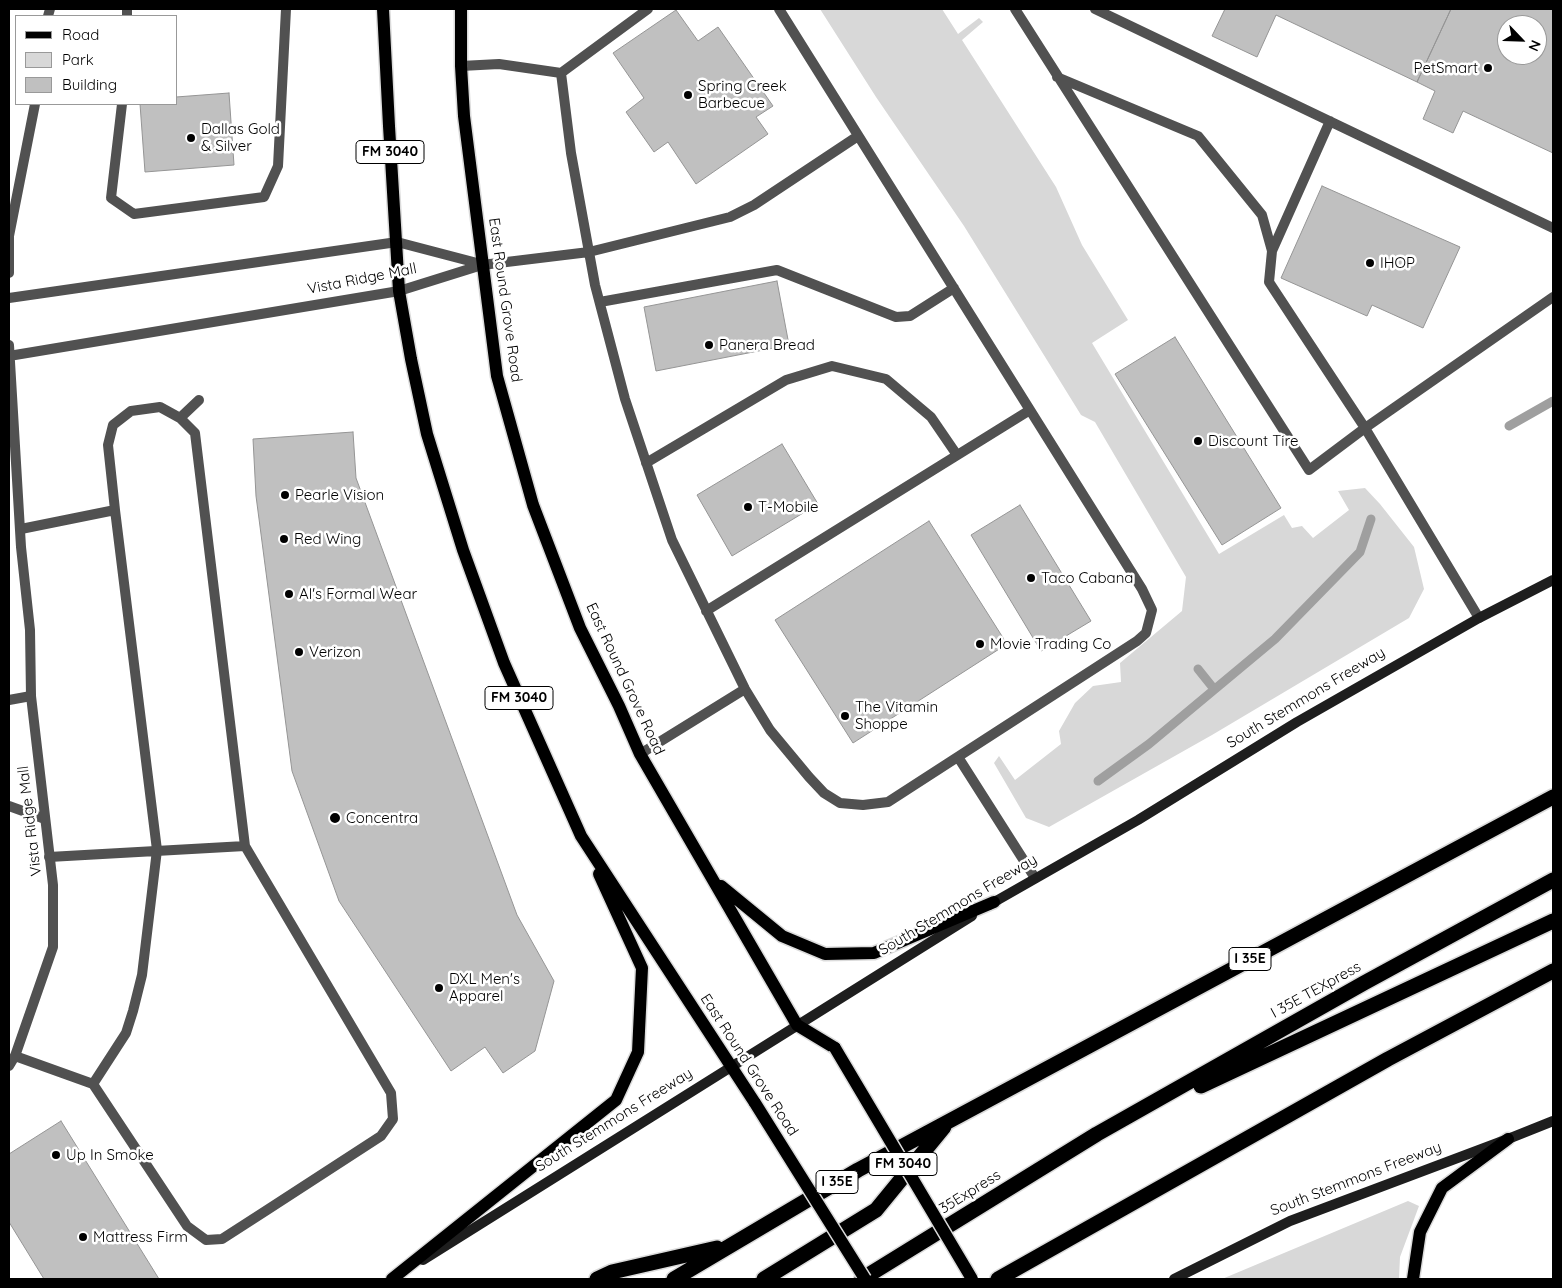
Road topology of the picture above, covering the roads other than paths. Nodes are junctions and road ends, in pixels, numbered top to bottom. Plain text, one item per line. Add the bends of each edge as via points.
1 (286, 9) edge
2 (384, 9) edge
3 (461, 9) edge
4 (648, 9) edge
5 (779, 9) edge
6 (1015, 9) edge
7 (1096, 9) edge
8 (461, 66) junction
9 (561, 73) junction
10 (1057, 77) junction
11 (35, 105) edge
12 (122, 105) edge
13 (1330, 121) junction
14 (858, 136) junction
15 (1553, 228) edge
16 (397, 242) junction
17 (1272, 251) junction
18 (589, 252) junction
19 (482, 265) junction
20 (9, 273) edge
21 (954, 288) junction
22 (399, 290) junction
23 (1553, 297) edge
24 (9, 298) edge
25 (600, 302) junction
26 (9, 345) edge
27 (9, 356) edge
28 (199, 400) dead end
29 (1030, 410) junction
30 (180, 418) junction
31 (1364, 428) junction
32 (957, 455) junction
33 (646, 463) junction
34 (115, 510) junction
35 (21, 529) junction
36 (1553, 580) edge
37 (706, 611) junction
38 (1479, 618) junction
39 (745, 689) junction
40 (31, 696) junction
41 (9, 700) edge
42 (640, 754) junction
43 (958, 757) junction
44 (1553, 797) edge
45 (9, 806) edge
46 (45, 819) junction
47 (582, 836) junction
48 (245, 846) junction
49 (157, 850) junction
50 (50, 857) junction
51 (1035, 878) junction
52 (1553, 880) edge
53 (714, 881) junction
54 (994, 902) junction
55 (1553, 921) edge
56 (1553, 971) edge
57 (797, 1025) junction
58 (15, 1056) junction
59 (9, 1066) edge
60 (732, 1066) junction
61 (93, 1084) junction
62 (1553, 1121) edge
63 (948, 1122) junction
64 (1097, 1134) junction
65 (1508, 1140) junction
66 (729, 1245) junction
67 (392, 1279) edge
68 (597, 1279) edge
69 (674, 1279) edge
70 (764, 1279) edge
71 (863, 1279) edge
72 (972, 1279) edge
73 (998, 1279) edge
74 (1174, 1279) edge
75 (1413, 1279) edge

1 - 12 street via 278,166 264,197 134,214 111,198
2 - 16 main road, East Round Grove Road / FM 3040
3 - 8 main road, East Round Grove Road / FM 3040
4 - 9 street
5 - 14 street
6 - 10 street
7 - 13 street
8 - 9 street via 499,64
8 - 19 main road, East Round Grove Road / FM 3040
9 - 18 street
10 - 17 street via 1198,136 1262,215
10 - 31 street via 1309,470
11 - 20 street via 9,236
13 - 15 street
13 - 17 street
14 - 18 street via 754,205 730,217
14 - 21 street
16 - 19 street, Vista Ridge Mall
16 - 22 main road, East Round Grove Road / FM 3040
16 - 24 street, Vista Ridge Mall
17 - 31 street via 1269,282
18 - 19 street
18 - 25 street
19 - 22 street, Vista Ridge Mall
19 - 42 main road, East Round Grove Road / FM 3040 via 497,376 533,505 580,628
21 - 25 street via 910,316 896,317 777,270
21 - 29 street
22 - 27 street, Vista Ridge Mall
22 - 47 main road, East Round Grove Road / FM 3040 via 427,434 463,550 504,663
23 - 31 street
25 - 33 street via 625,399
26 - 27 street, Vista Ridge Mall
27 - 35 street, Vista Ridge Mall
28 - 30 street
29 - 32 street
29 - 43 street via 1152,610 1146,633 1137,641
30 - 34 street via 160,407 132,411 113,425 108,445
30 - 48 street via 195,433
31 - 38 street
32 - 33 street via 931,417 886,378 832,366 786,380
32 - 37 street
33 - 37 street via 672,540
34 - 35 street
34 - 49 street
35 - 40 street, Vista Ridge Mall via 30,630
36 - 38 main road, South Stemmons Freeway
37 - 39 street
38 - 51 main road, South Stemmons Freeway
39 - 42 street
39 - 43 street via 770,730 809,777 824,793 840,803 888,802
40 - 41 street
40 - 46 street, Vista Ridge Mall
42 - 53 main road, East Round Grove Road / FM 3040
43 - 51 street
44 - 63 highway, I 35E
45 - 46 street
46 - 50 street, Vista Ridge Mall
47 - 60 main road, East Round Grove Road / FM 3040
47 - 67 main road via 642,968 638,1052 616,1100
48 - 49 street
48 - 61 street via 391,1093 393,1119 380,1136 275,1205 222,1239 206,1240 188,1226
49 - 50 street
49 - 61 street via 142,974 133,1011 126,1033
50 - 58 street, Vista Ridge Mall via 53,947
51 - 54 main road, South Stemmons Freeway
52 - 64 highway, I 35E TEXpress
53 - 54 main road via 782,936 824,954 874,953
53 - 57 main road, East Round Grove Road / FM 3040
54 - 57 main road, South Stemmons Freeway
55 - 64 highway
56 - 73 highway via 1380,1064
57 - 60 main road, South Stemmons Freeway
57 - 72 main road, East Round Grove Road / FM 3040, bridge via 835,1048
58 - 59 street, Vista Ridge Mall
58 - 61 street
60 - 67 main road, South Stemmons Freeway
60 - 71 main road, East Round Grove Road / FM 3040, bridge
62 - 65 main road, South Stemmons Freeway
63 - 66 highway, I 35E
63 - 70 highway via 876,1210
64 - 71 highway, 35Express
65 - 74 main road, South Stemmons Freeway via 1290,1221
65 - 75 main road via 1442,1188 1420,1232
66 - 68 highway via 612,1272
66 - 69 highway, I 35E

